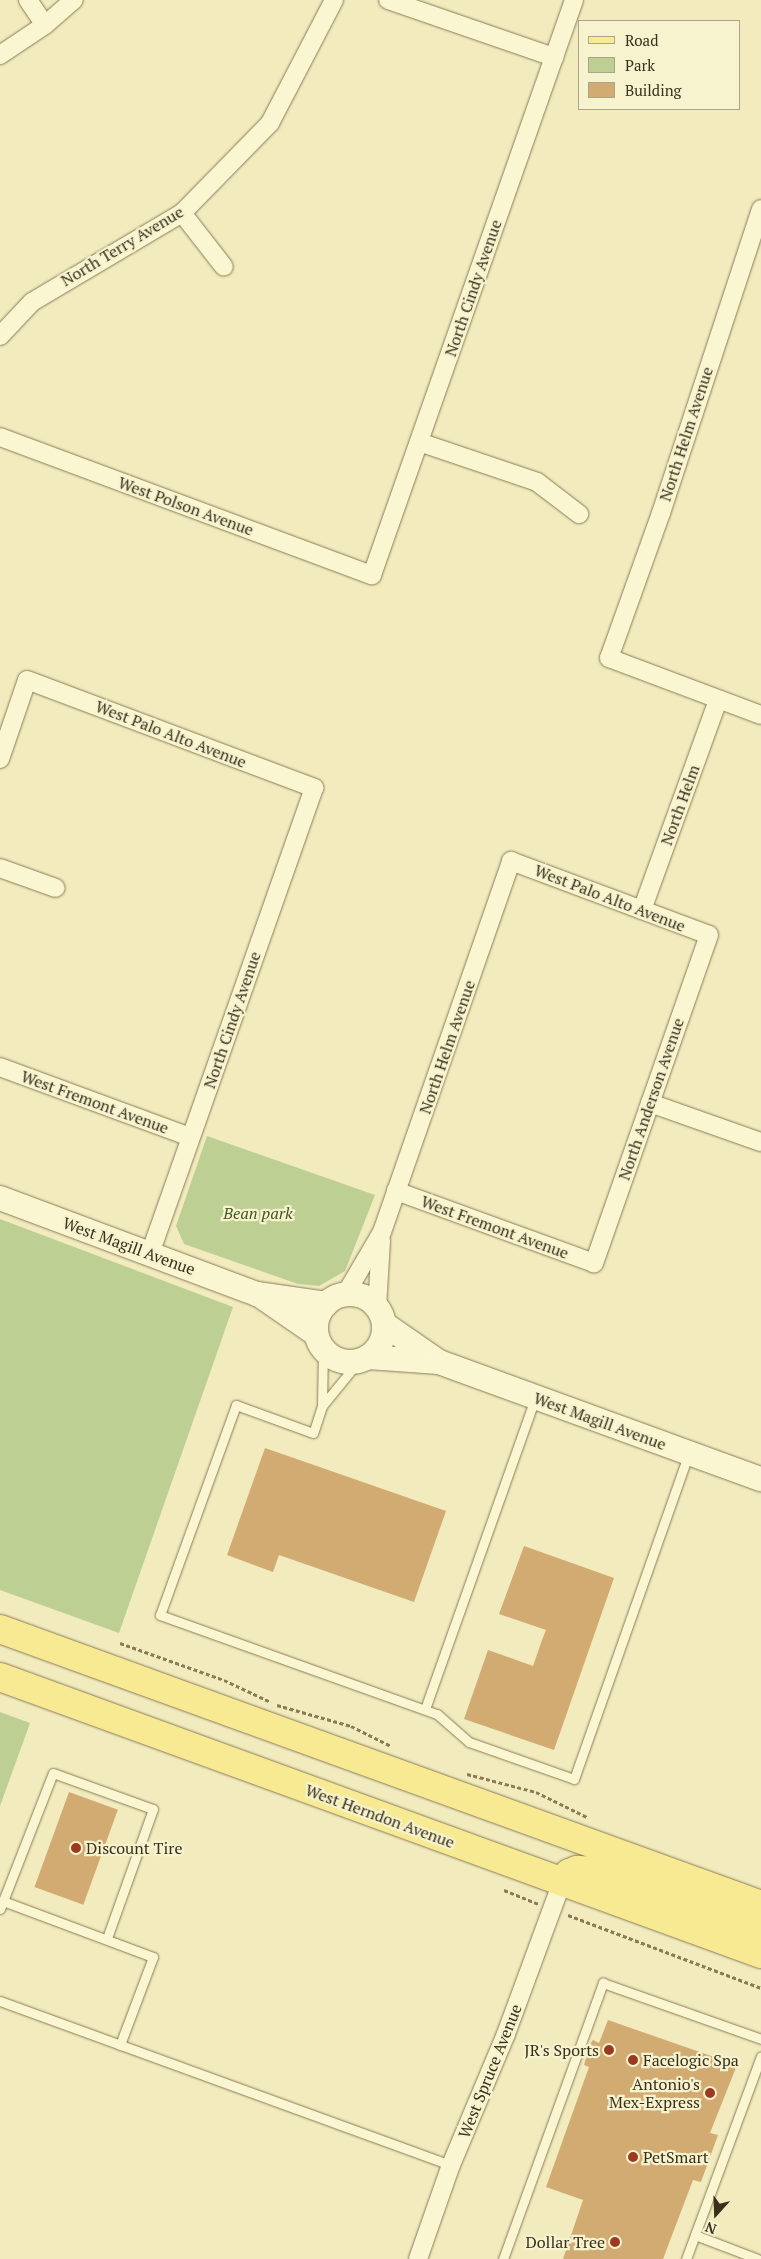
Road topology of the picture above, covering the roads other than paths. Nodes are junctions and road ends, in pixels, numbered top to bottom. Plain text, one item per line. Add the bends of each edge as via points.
1 (28, 0) edge
2 (74, 0) edge
3 (334, 0) edge
4 (388, 0) edge
5 (574, 0) edge
6 (45, 25) junction
7 (0, 55) edge
8 (554, 57) junction
9 (761, 210) edge
10 (182, 213) junction
11 (224, 267) dead end
12 (0, 336) edge
13 (0, 437) edge
14 (419, 442) junction
15 (579, 514) dead end
16 (372, 575) joint
17 (718, 700) junction
18 (761, 716) edge
19 (0, 759) edge
20 (314, 788) joint
21 (511, 861) joint
22 (0, 868) edge
23 (56, 888) dead end
24 (642, 910) junction
25 (709, 935) joint
26 (0, 1067) edge
27 (650, 1103) junction
28 (190, 1137) junction
29 (761, 1142) edge
30 (396, 1192) junction
31 (0, 1198) edge
32 (382, 1232) junction
33 (150, 1253) junction
34 (594, 1263) joint
35 (257, 1294) junction
36 (336, 1299) junction
37 (380, 1316) junction
38 (320, 1341) junction
39 (363, 1359) junction
40 (439, 1362) junction
41 (535, 1397) junction
42 (322, 1406) junction
43 (690, 1453) junction
44 (761, 1479) edge
45 (0, 1629) edge
46 (0, 1677) edge
47 (425, 1709) junction
48 (562, 1882) junction
49 (1, 1905) edge
50 (761, 1905) edge
51 (761, 1929) edge
52 (106, 1938) junction
53 (761, 1954) edge
54 (0, 2000) edge
55 (761, 2039) edge
56 (120, 2045) junction
57 (761, 2056) edge
58 (451, 2165) junction
59 (695, 2236) junction
60 (418, 2259) edge
61 (503, 2259) edge
62 (686, 2259) edge
63 (758, 2259) edge

1 - 6 street
2 - 6 street
3 - 10 street, North Terry Avenue via 270,123
4 - 8 street
5 - 8 street, North Cindy Avenue
6 - 7 street
8 - 14 street, North Cindy Avenue
9 - 17 street, North Helm Avenue via 661,513 609,658
10 - 11 street
10 - 12 street, North Terry Avenue via 32,302
13 - 16 street, West Polson Avenue
14 - 15 street via 537,482
14 - 16 street, North Cindy Avenue
17 - 18 street
17 - 24 street, North Helm
19 - 20 street, West Palo Alto Avenue via 27,680
20 - 28 street, North Cindy Avenue
21 - 24 street, West Palo Alto Avenue
21 - 30 street, North Helm Avenue
22 - 23 street
24 - 25 street, West Palo Alto Avenue
25 - 27 street, North Anderson Avenue
26 - 28 street, West Fremont Avenue
27 - 29 street
27 - 34 street, North Anderson Avenue
28 - 33 street, North Cindy Avenue
30 - 32 street, North Helm Avenue
30 - 34 street, West Fremont Avenue
31 - 33 street, West Magill Avenue
32 - 36 street, North Helm Avenue
32 - 37 street, North Helm Avenue
33 - 35 street, West Magill Avenue
35 - 36 street, West Magill Avenue
35 - 38 street, West Magill Avenue
36 - 37 street via 363,1297
36 - 38 street via 317,1317
37 - 39 street via 383,1337
37 - 40 street, West Magill Avenue
38 - 39 street via 335,1359
38 - 42 lane
39 - 40 street, West Magill Avenue
39 - 42 lane
40 - 41 street, West Magill Avenue
41 - 43 street, West Magill Avenue
41 - 47 lane
42 - 47 lane via 313,1433 236,1405 160,1615
43 - 44 street, West Magill Avenue
43 - 47 lane via 574,1779 469,1742 457,1735 445,1719
45 - 50 main road
46 - 48 main road, West Herndon Avenue
48 - 51 main road via 576,1870 601,1871
48 - 53 main road, West Herndon Avenue
48 - 58 street, West Spruce Avenue via 506,2034
49 - 52 lane
49 - 52 lane via 53,1773 153,1809
52 - 56 lane via 153,1957
54 - 56 lane
55 - 61 lane via 603,1983
56 - 58 lane
57 - 59 lane
58 - 60 street, West Spruce Avenue
59 - 62 lane
59 - 63 lane

